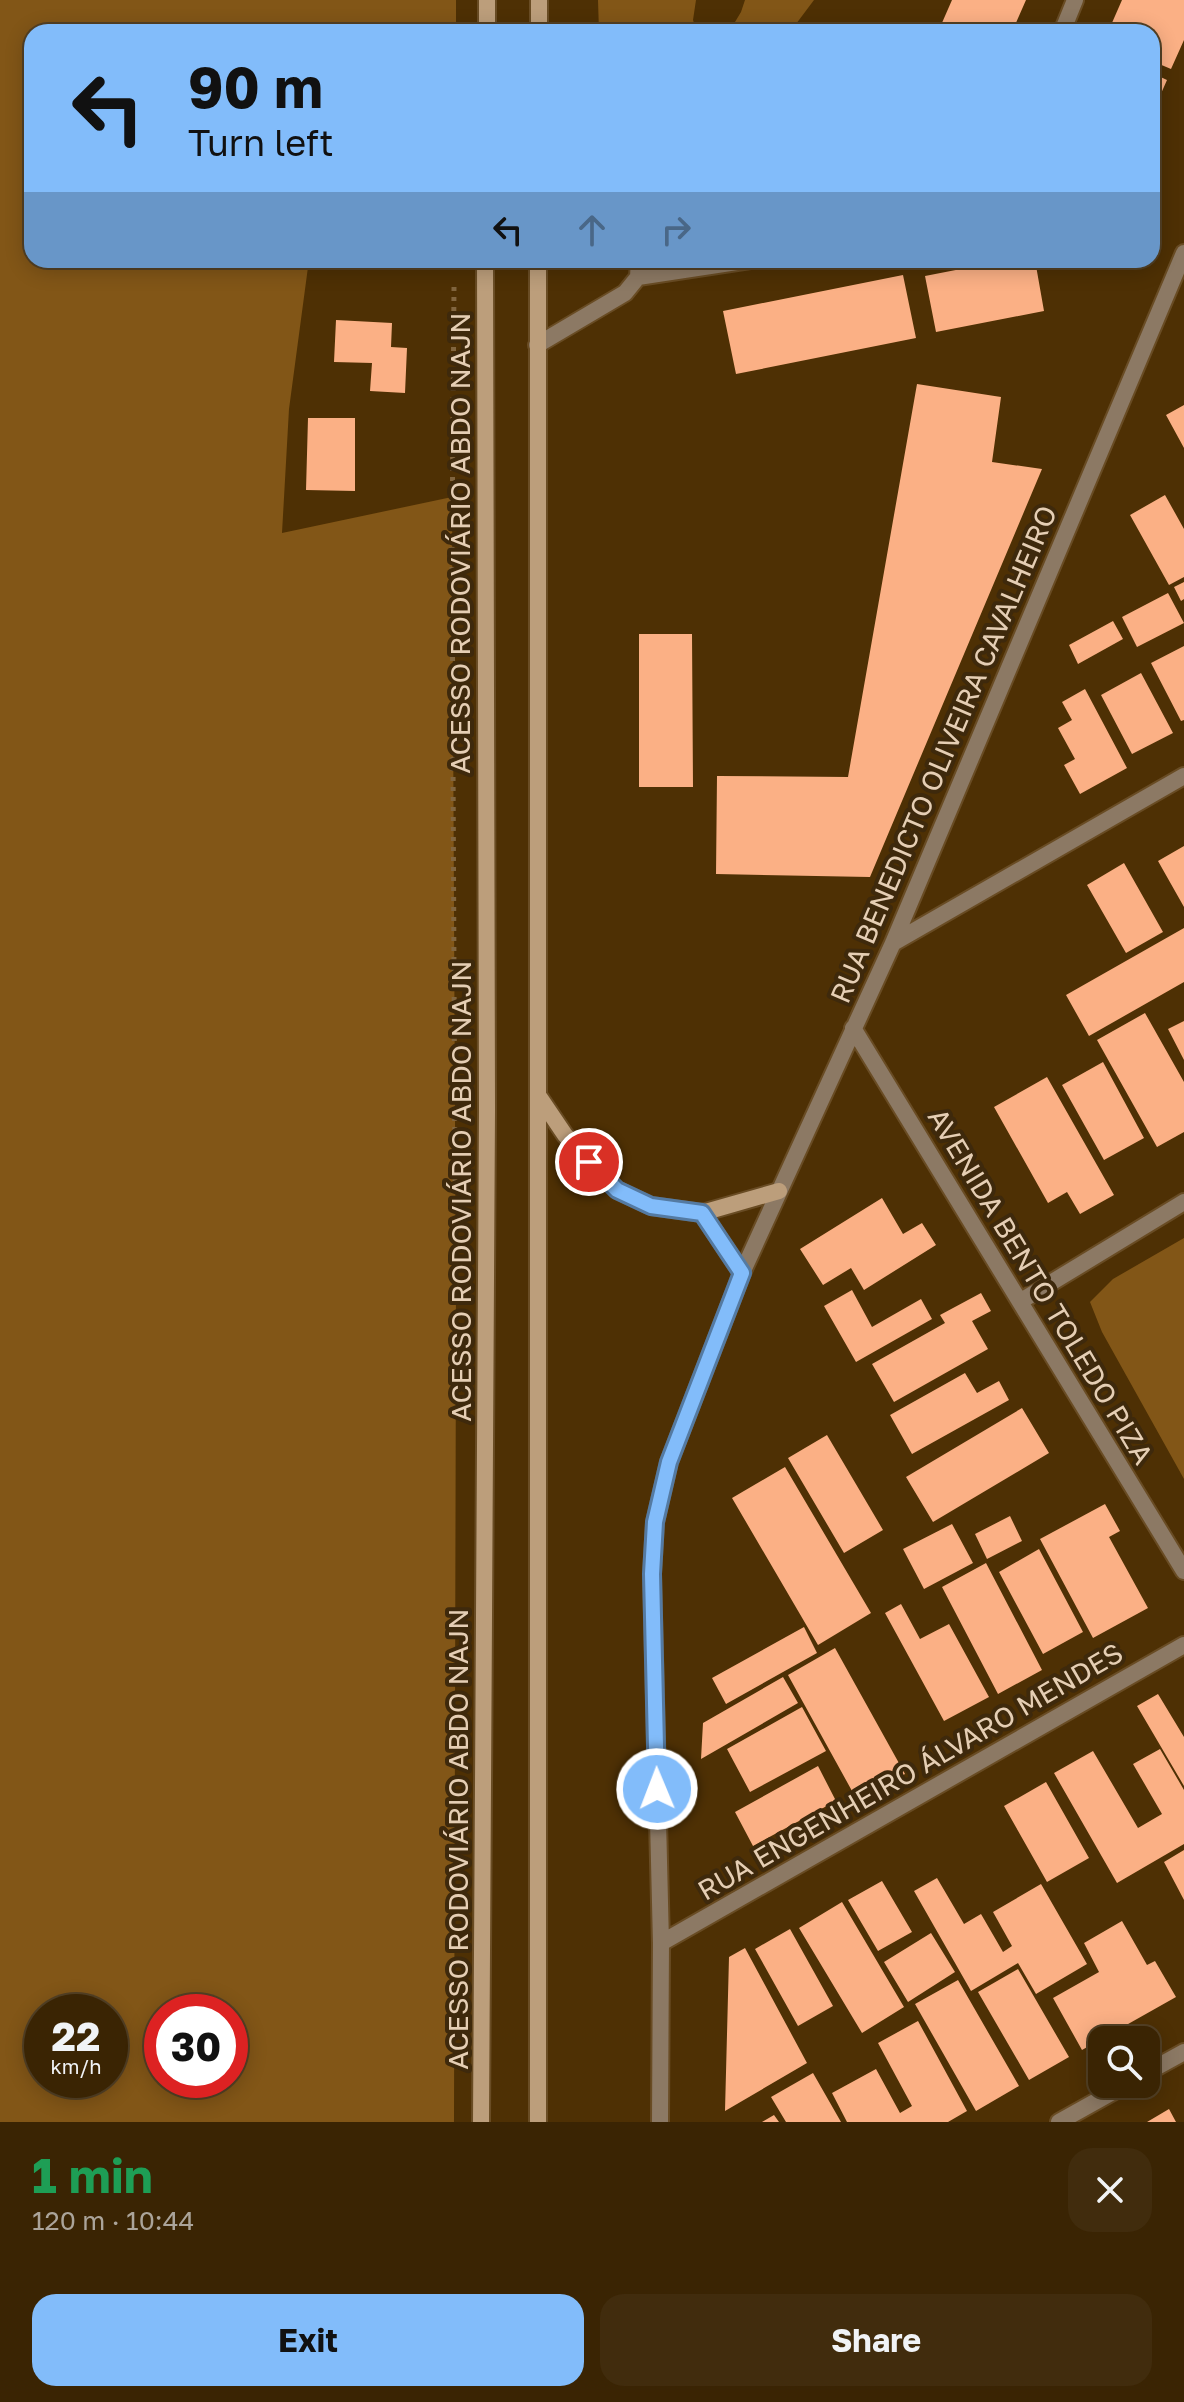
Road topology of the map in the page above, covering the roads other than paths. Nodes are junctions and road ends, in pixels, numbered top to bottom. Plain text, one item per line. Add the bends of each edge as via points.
1 (487, 0) edge
2 (539, 0) edge
3 (1075, 0) edge
4 (487, 24) edge
5 (539, 24) edge
6 (1065, 24) edge
7 (1184, 253) edge
8 (485, 268) edge
9 (538, 268) edge
10 (639, 269) edge
11 (537, 345) junction
12 (1184, 776) edge
13 (893, 943) junction
14 (853, 1028) junction
15 (539, 1097) junction
16 (779, 1191) junction
17 (1184, 1202) edge
18 (702, 1213) junction
19 (742, 1273) junction
20 (1021, 1301) junction
21 (1184, 1571) edge
22 (1184, 1645) edge
23 (661, 1943) junction
24 (1184, 2052) edge
25 (1160, 2065) edge
26 (1102, 2098) edge
27 (481, 2122) edge
28 (538, 2122) edge
29 (660, 2122) edge
30 (1059, 2122) edge

1 - 4 main road
2 - 5 main road
3 - 6 street
7 - 13 street, RUA BENEDICTO OLIVEIRA CAVALHEIRO
8 - 27 main road, ACESSO RODOVIÁRIO ABDO NAJN
9 - 11 main road
10 - 11 street via 625,293
11 - 15 main road
12 - 13 street
13 - 14 street, RUA BENEDICTO OLIVEIRA CAVALHEIRO
14 - 16 street, RUA BENEDICTO OLIVEIRA CAVALHEIRO
14 - 20 street, AVENIDA BENTO TOLEDO PIZA
15 - 18 main road via 565,1135 617,1190 651,1206
15 - 28 main road
16 - 18 main road
16 - 19 street, RUA BENEDICTO OLIVEIRA CAVALHEIRO
17 - 20 street
18 - 19 main road
19 - 23 street, RUA BENEDICTO OLIVEIRA CAVALHEIRO via 669,1462 655,1522
20 - 21 street, AVENIDA BENTO TOLEDO PIZA
22 - 23 street, RUA ENGENHEIRO ÁLVARO MENDES
23 - 29 street, RUA BENEDICTO OLIVEIRA CAVALHEIRO
24 - 25 street
26 - 30 street

